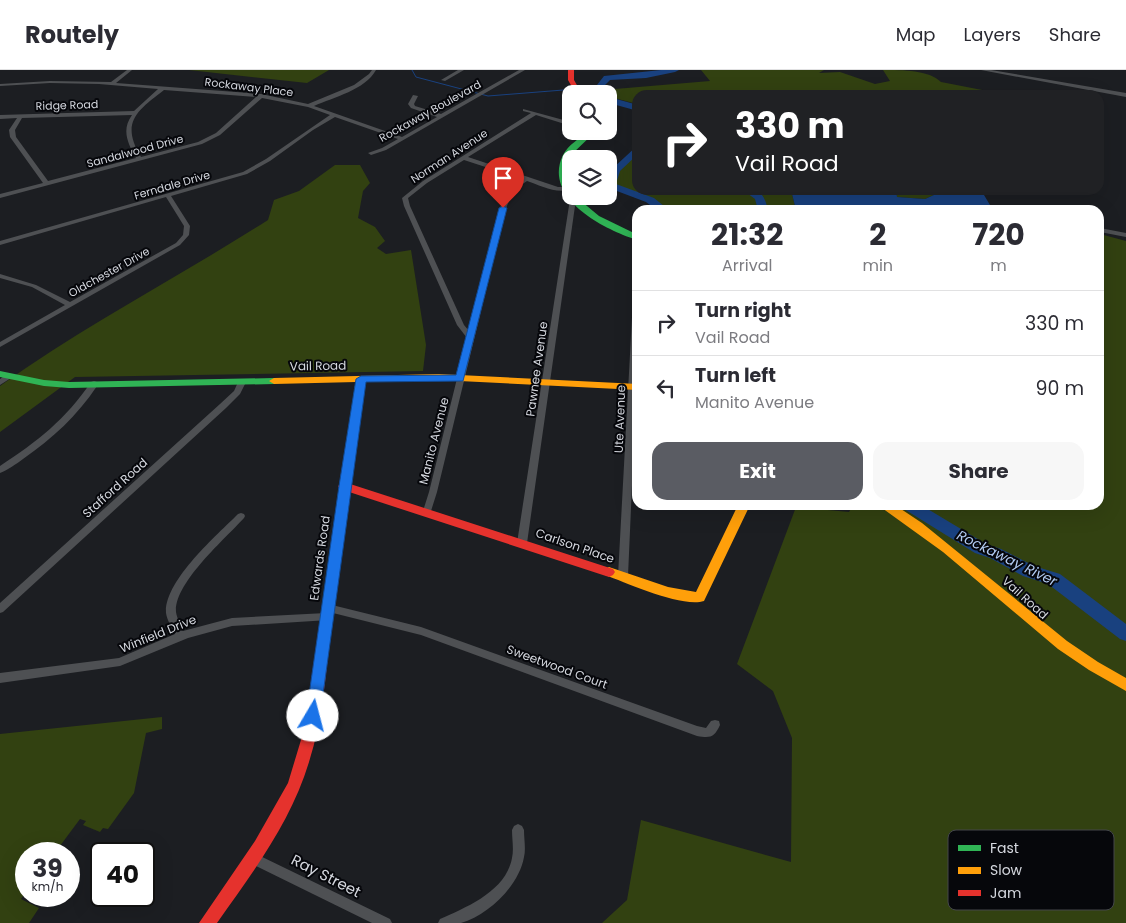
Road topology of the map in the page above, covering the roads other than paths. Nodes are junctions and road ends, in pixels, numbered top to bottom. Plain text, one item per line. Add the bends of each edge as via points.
1 (130, 70) edge
2 (374, 70) edge
3 (462, 70) edge
4 (523, 70) edge
5 (571, 70) edge
6 (983, 70) edge
7 (443, 80) dead end
8 (113, 84) junction
9 (0, 85) edge
10 (575, 85) edge
11 (163, 88) junction
12 (1097, 90) edge
13 (1104, 91) edge
14 (485, 93) joint
15 (1126, 95) edge
16 (261, 96) junction
17 (416, 96) dead end
18 (309, 106) junction
19 (525, 110) dead end
20 (134, 113) junction
21 (535, 113) junction
22 (334, 115) junction
23 (441, 116) junction
24 (0, 117) edge
25 (20, 117) junction
26 (562, 121) edge
27 (401, 138) junction
28 (582, 140) edge
29 (571, 150) edge
30 (371, 153) dead end
31 (464, 158) junction
32 (140, 160) junction
33 (526, 179) junction
34 (47, 184) junction
35 (562, 191) edge
36 (0, 196) edge
37 (168, 196) junction
38 (569, 205) edge
39 (582, 205) edge
40 (1104, 231) edge
41 (1126, 234) edge
42 (632, 235) edge
43 (0, 243) edge
44 (0, 276) edge
45 (70, 304) junction
46 (471, 338) junction
47 (0, 345) edge
48 (3, 377) edge
49 (361, 379) junction
50 (460, 379) junction
51 (242, 382) junction
52 (546, 383) junction
53 (94, 384) junction
54 (632, 387) edge
55 (632, 434) edge
56 (0, 470) edge
57 (344, 486) junction
58 (742, 510) edge
59 (894, 510) edge
60 (427, 511) junction
61 (241, 516) dead end
62 (522, 543) junction
63 (623, 576) junction
64 (0, 610) edge
65 (327, 612) junction
66 (387, 622) joint
67 (181, 636) junction
68 (0, 678) edge
69 (1126, 685) edge
70 (715, 726) dead end
71 (518, 830) dead end
72 (252, 858) junction
73 (207, 923) edge
74 (386, 923) edge
75 (444, 923) edge

1 - 8 street
2 - 18 street via 362,84
3 - 7 street
4 - 14 street, Rockaway Boulevard
5 - 10 street
6 - 12 street
8 - 9 street, Rockaway Place via 50,82
8 - 11 street, Rockaway Place
11 - 16 street, Rockaway Place
11 - 20 street
13 - 15 street
14 - 23 street, Rockaway Boulevard
16 - 18 street, Rockaway Place
16 - 32 street, Sandalwood Drive via 212,138
17 - 23 street via 411,104 413,107
18 - 22 street, Rockaway Place
19 - 21 street
20 - 25 street, Ridge Road
20 - 32 street via 128,137
21 - 26 street
21 - 31 street, Norman Avenue
22 - 27 street, Rockaway Place
22 - 37 street, Ferndale Drive via 312,127 255,169
23 - 27 street, Rockaway Boulevard
24 - 25 street, Ridge Road
25 - 34 street via 12,130 13,137
27 - 30 street, Rockaway Boulevard
28 - 29 street
31 - 33 street
31 - 46 street, Norman Avenue via 408,194 405,200 461,325
32 - 34 street, Sandalwood Drive
33 - 35 street
33 - 46 street, Manito Avenue via 508,193
34 - 36 street, Sandalwood Drive
37 - 43 street, Ferndale Drive
37 - 45 street, Oldchester Drive via 186,222 187,230 182,239
38 - 52 street, Pawnee Avenue
39 - 42 street via 596,218
40 - 41 street
44 - 45 street via 34,286
45 - 47 street, Oldchester Drive
46 - 50 street, Manito Avenue
48 - 53 street, Vail Road via 44,383
49 - 50 street, Vail Road
49 - 51 street, Vail Road
49 - 57 street, Edwards Road
50 - 52 street, Vail Road
50 - 60 street, Manito Avenue
51 - 53 street, Vail Road
51 - 64 street, Stafford Road via 223,406
52 - 54 street, Vail Road
52 - 62 street, Pawnee Avenue
53 - 56 street via 82,404 61,427
55 - 63 street, Ute Avenue
57 - 60 street, Carlson Place
57 - 65 street, Edwards Road
58 - 63 street, Carlson Place via 700,596 694,598
59 - 69 street, Vail Road via 956,554 1060,646 1097,671
60 - 62 street, Carlson Place
61 - 67 street via 181,582 175,593 171,614
62 - 63 street, Carlson Place
65 - 66 street, Winfield Drive
65 - 67 street, Winfield Drive via 232,622
65 - 72 street, Edwards Road via 312,727 305,754 289,798
66 - 70 street, Sweetwood Court via 421,631 697,732 708,733
67 - 68 street, Winfield Drive via 120,662
71 - 75 street via 518,858 502,887 475,910
72 - 73 street, Edwards Road
72 - 74 street, Ray Street

